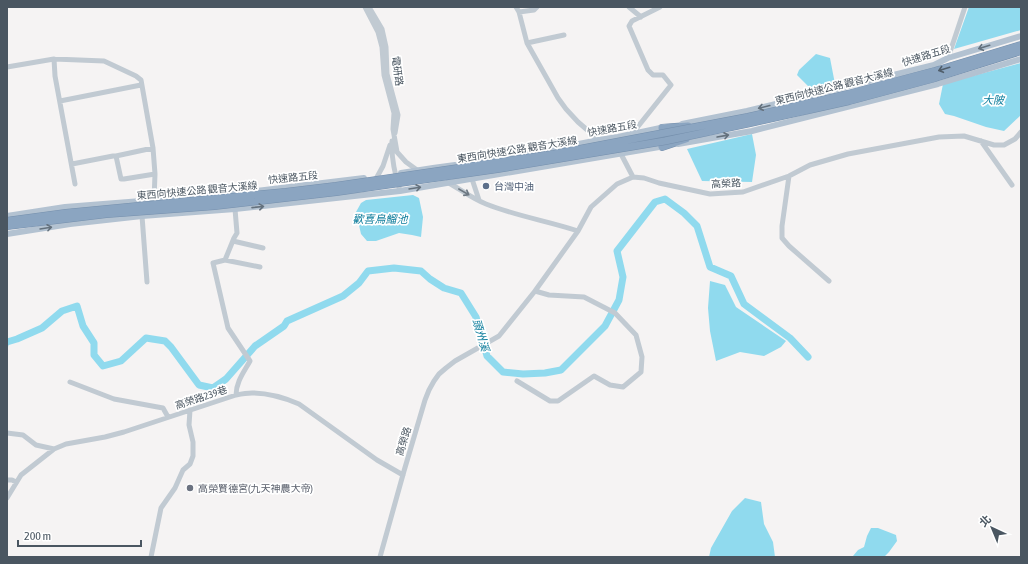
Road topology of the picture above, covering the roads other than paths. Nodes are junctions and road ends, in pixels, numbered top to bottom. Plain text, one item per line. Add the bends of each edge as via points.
1 (516, 7) edge
2 (537, 7) edge
3 (629, 7) edge
4 (660, 7) edge
5 (965, 7) edge
6 (368, 8) edge
7 (519, 12) junction
8 (641, 17) junction
9 (564, 35) dead end
10 (1021, 36) edge
11 (527, 43) junction
12 (1021, 45) edge
13 (1021, 51) edge
14 (948, 58) junction
15 (54, 59) junction
16 (1021, 59) edge
17 (7, 67) edge
18 (141, 85) junction
19 (60, 101) junction
20 (710, 124) junction
21 (662, 128) junction
22 (1021, 132) edge
23 (706, 133) junction
24 (632, 134) junction
25 (394, 137) junction
26 (600, 140) junction
27 (981, 141) junction
28 (662, 147) junction
29 (153, 148) junction
30 (621, 154) junction
31 (116, 156) junction
32 (468, 163) junction
33 (72, 164) junction
34 (417, 170) junction
35 (155, 174) junction
36 (395, 174) junction
37 (789, 176) junction
38 (377, 177) junction
39 (633, 177) junction
40 (472, 178) junction
41 (449, 183) junction
42 (76, 184) dead end
43 (1012, 185) dead end
44 (400, 191) junction
45 (154, 200) junction
46 (478, 200) junction
47 (235, 210) junction
48 (7, 216) edge
49 (142, 216) junction
50 (7, 221) edge
51 (7, 226) edge
52 (578, 231) junction
53 (7, 234) edge
54 (233, 241) junction
55 (263, 248) dead end
56 (225, 260) junction
57 (260, 268) dead end
58 (829, 281) dead end
59 (147, 282) dead end
60 (535, 291) junction
61 (517, 381) dead end
62 (70, 382) dead end
63 (236, 395) junction
64 (190, 410) junction
65 (168, 417) junction
66 (7, 433) edge
67 (54, 449) junction
68 (403, 475) junction
69 (7, 480) edge
70 (16, 482) junction
71 (7, 498) edge
72 (151, 557) edge
73 (380, 557) edge

1 - 7 street
2 - 7 street via 534,10
3 - 8 street
4 - 8 street
5 - 14 street
6 - 25 street, 電研路 via 382,29 386,47 387,74 398,115
7 - 11 street
8 - 24 street via 632,20 630,26 648,70 653,75 663,75 671,85
9 - 11 street
10 -> 14 main road, 快速路五段
11 - 26 street via 566,109
12 -> 20 highway, 東西向快速公路 觀音大溪線, bridge via 848,94
13 - 23 highway, 東西向快速公路 觀音大溪線, bridge via 849,101
14 -> 21 main road, 快速路五段 via 934,65 754,109
15 - 17 street
15 - 18 street via 104,61 136,76 141,80
15 - 19 street
28 -> 16 main road via 752,131 938,84
18 - 19 street
18 - 29 street
19 - 33 street
20 - 21 highway
20 - 50 highway, 東西向快速公路 觀音大溪線, bridge via 532,158 336,186 66,212
21 - 24 main road, 快速路五段
22 - 27 street, 高榮路 via 1004,145
23 - 28 highway
23 - 51 highway, 東西向快速公路 觀音大溪線, bridge via 497,169 344,191
24 - 26 main road, 快速路五段
25 - 34 street via 397,152
25 - 36 street, 電研路 via 392,151
25 - 38 street
26 - 32 main road, 快速路五段
27 - 37 street, 高榮路 via 964,136 939,137 848,154 810,166
27 - 43 street
28 - 30 main road
29 - 31 street
29 - 35 street
30 - 39 street
30 - 40 main road
31 - 33 street
31 - 35 street via 121,179
32 - 34 main road, 快速路五段
32 - 40 street
33 - 42 street
34 - 36 main road, 快速路五段
35 - 45 street
36 - 38 main road, 快速路五段
36 - 44 street, 電研路
37 - 39 street, 高榮路 via 743,192 710,194
37 - 58 street via 782,238
38 - 45 main road, 快速路五段 via 214,196
39 - 52 street via 617,184 591,207
40 - 41 main road
40 - 46 street
44 -> 41 main road
41 -> 46 street
47 -> 44 main road
45 - 48 main road, 快速路五段 via 65,207
46 - 52 street
47 - 49 main road
47 - 54 street via 237,233
53 -> 49 main road
49 - 59 street
52 - 60 street
54 - 55 street
54 - 56 street
56 - 57 street
56 - 63 street via 213,263 228,328 250,361 239,379
60 - 61 street via 549,295 584,297 615,313 636,335 642,357 641,372 623,387 610,385 594,376 558,401 550,401
60 - 68 street, 高榮路 via 499,336 454,361 432,385 425,400
62 - 65 street via 114,399 163,408
63 - 64 street, 高榮路239巷
63 - 68 street, 高榮路239巷 via 252,392 266,394 299,404
64 - 65 street, 高榮路239巷
64 - 72 street via 193,456 161,508
65 - 67 street, 高榮路239巷 via 124,432 66,444
66 - 67 street via 23,435 36,444
67 - 70 street, 高榮路239巷 via 21,475
68 - 73 street, 高榮路
69 - 70 street
70 - 71 street, 高榮路239巷

